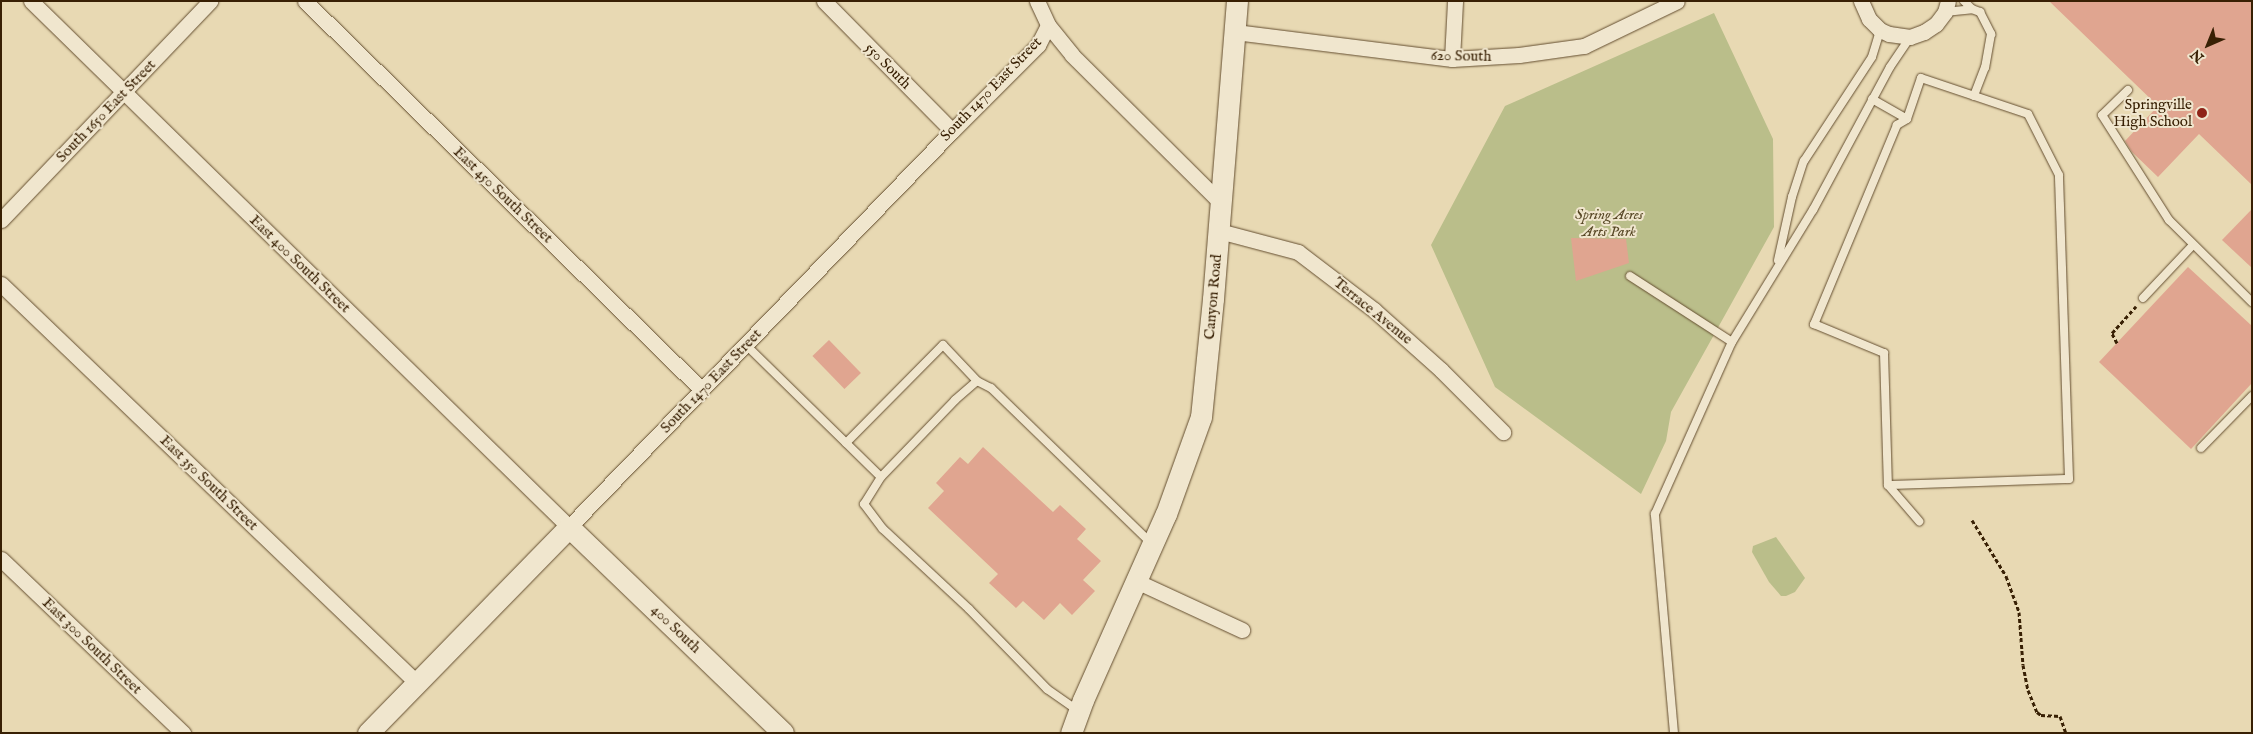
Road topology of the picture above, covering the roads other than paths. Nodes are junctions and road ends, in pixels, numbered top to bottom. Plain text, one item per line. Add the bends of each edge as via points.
1 (31, 1) edge
2 (210, 1) edge
3 (305, 1) edge
4 (824, 1) edge
5 (1037, 1) edge
6 (1237, 1) edge
7 (1455, 1) edge
8 (1677, 1) edge
9 (1964, 1) edge
10 (1859, 3) edge
11 (1946, 7) edge
12 (1972, 9) junction
13 (1048, 25) junction
14 (1880, 30) junction
15 (1235, 32) junction
16 (1910, 37) junction
17 (1452, 58) junction
18 (2128, 90) dead end
19 (123, 92) junction
20 (1974, 96) junction
21 (1872, 99) junction
22 (1907, 119) junction
23 (952, 131) junction
24 (1221, 203) junction
25 (1, 220) edge
26 (1219, 231) junction
27 (2193, 245) junction
28 (1777, 266) junction
29 (1630, 276) dead end
30 (1, 284) edge
31 (2143, 298) road end
32 (2252, 302) edge
33 (1732, 342) junction
34 (745, 344) junction
35 (977, 381) junction
36 (702, 390) junction
37 (2252, 396) edge
38 (1503, 432) dead end
39 (846, 443) junction
40 (2201, 448) dead end
41 (881, 477) junction
42 (1888, 485) junction
43 (1919, 521) dead end
44 (569, 526) junction
45 (1152, 544) junction
46 (1, 559) edge
47 (1136, 581) junction
48 (1242, 630) dead end
49 (416, 682) junction
50 (1079, 711) junction
51 (183, 733) edge
52 (368, 733) edge
53 (783, 733) edge
54 (1071, 733) edge
55 (1674, 733) edge

1 - 19 street, East 400 South Street
2 - 19 street, South 1650 East Street
3 - 36 street, East 450 South Street
4 - 23 street, 550 South
5 - 13 street
6 - 15 main road, Canyon Road
7 - 17 street
8 - 17 street, 620 South via 1584,46 1519,55
9 - 12 lane
10 - 14 street
11 - 12 lane
11 - 16 street via 1930,28
12 - 20 lane via 1980,12 1991,34 1985,67
13 - 23 street, South 1470 East Street via 1038,45
13 - 24 street via 1072,56
14 - 16 street
14 - 28 lane via 1872,57 1804,161 1792,197
15 - 17 street, 620 South
15 - 24 main road, Canyon Road
16 - 21 lane
18 - 27 lane via 2102,115 2168,220
19 - 25 street, South 1650 East Street
19 - 44 street, East 400 South Street
20 - 22 lane via 1921,78
20 - 42 lane via 2028,114 2059,175 2069,480
21 - 22 lane
21 - 28 lane via 1813,210
22 - 42 lane via 1897,125 1814,324 1884,353
23 - 34 street, South 1470 East Street
24 - 26 main road, Canyon Road
26 - 38 street, Terrace Avenue via 1298,252 1374,310 1447,375
26 - 45 main road, Canyon Road via 1201,417
27 - 31 lane
27 - 32 lane
28 - 33 lane
29 - 33 lane
30 - 49 street, East 350 South Street
33 - 55 lane via 1655,514
34 - 36 street, South 1470 East Street
34 - 39 lane
35 - 39 lane via 943,345
35 - 41 lane
35 - 45 lane via 991,388
36 - 44 street, South 1470 East Street
37 - 40 lane
39 - 41 lane
41 - 50 lane via 864,504 883,528 1047,689
42 - 43 lane
44 - 49 main road, South 1470 East Street
44 - 53 main road, 400 South
45 - 47 main road, Canyon Road
46 - 51 street, East 300 South Street
47 - 48 street
47 - 50 main road, Canyon Road
49 - 52 main road, South 1470 East Street
50 - 54 main road, Canyon Road

